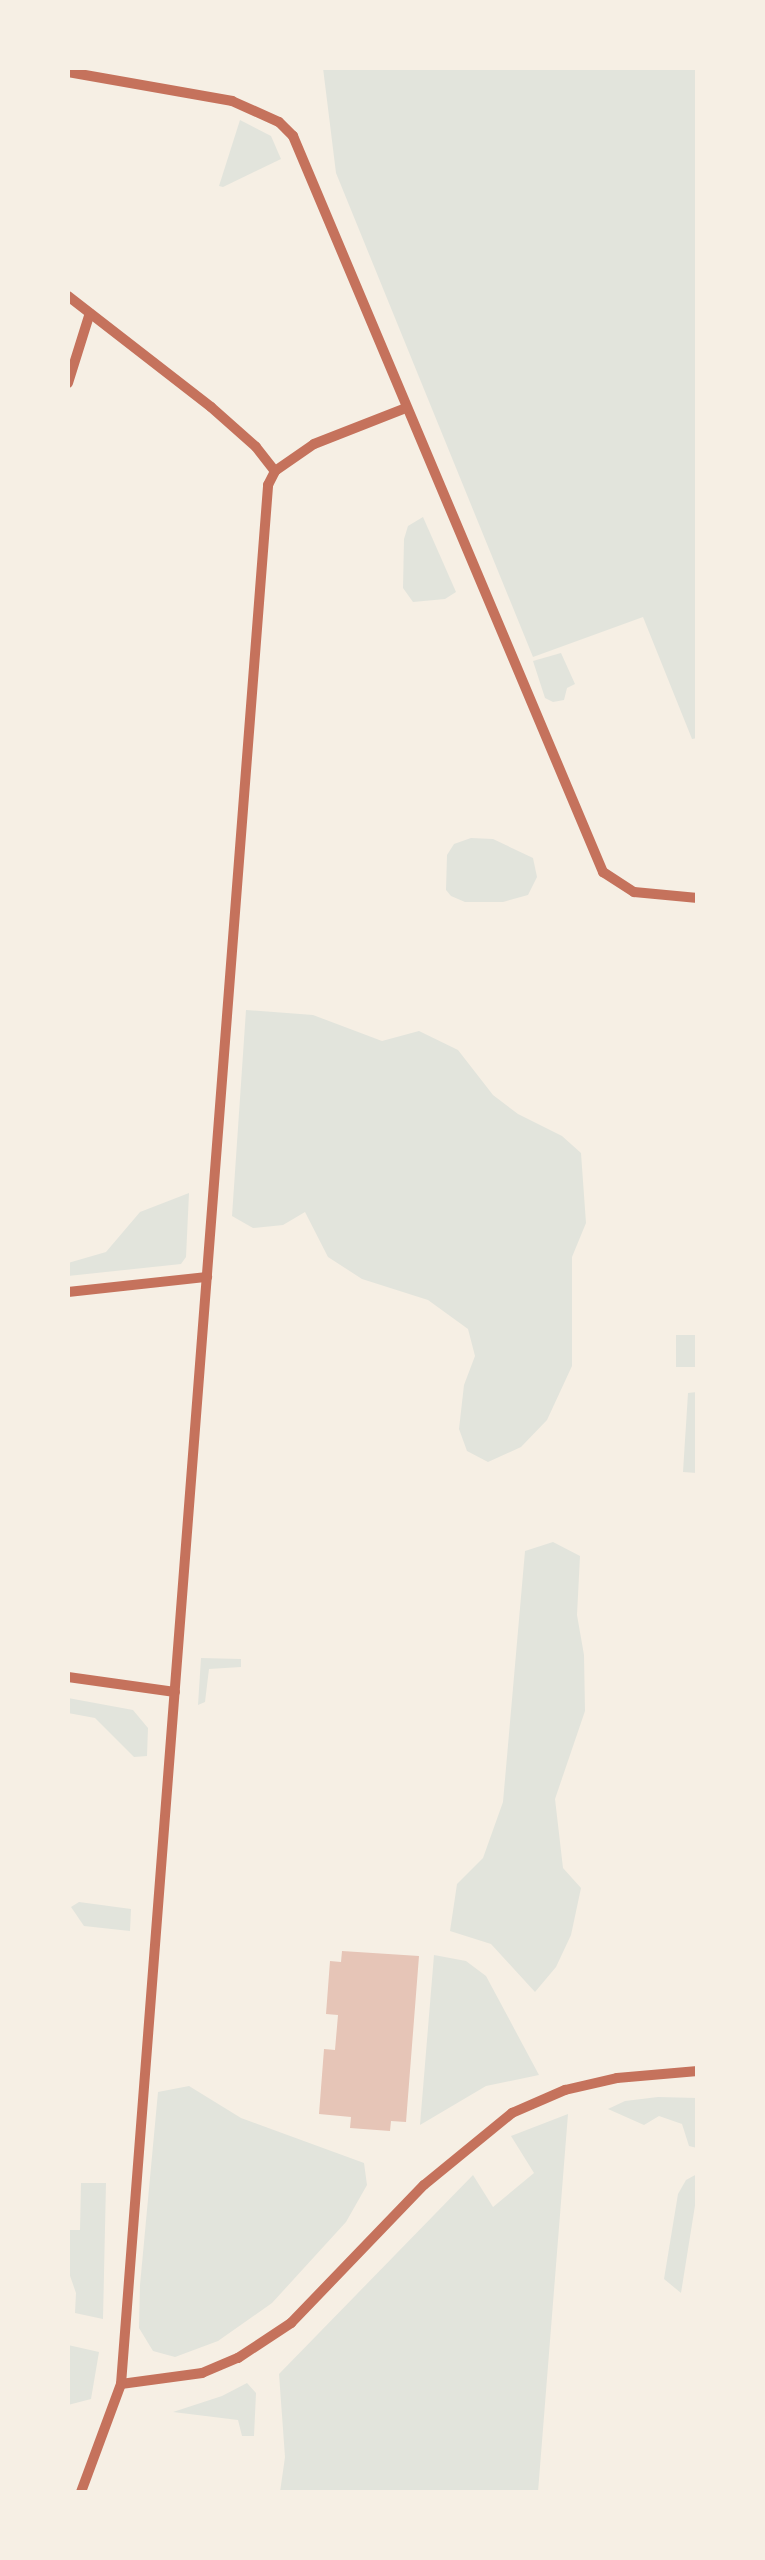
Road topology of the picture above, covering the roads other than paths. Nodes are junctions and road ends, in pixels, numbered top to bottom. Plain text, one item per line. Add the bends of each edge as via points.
1 (68, 72) edge
2 (68, 296) edge
3 (90, 312) junction
4 (68, 383) edge
5 (406, 408) junction
6 (274, 471) junction
7 (698, 898) edge
8 (207, 1277) junction
9 (68, 1292) edge
10 (68, 1677) edge
11 (174, 1692) junction
12 (698, 2071) edge
13 (120, 2384) junction
14 (81, 2492) edge

1 - 5 street via 232,101 293,136
2 - 3 street
3 - 4 street
3 - 6 street via 211,406
5 - 6 street via 314,444
5 - 7 street via 603,872 634,892
6 - 8 street
8 - 9 street
8 - 11 street
10 - 11 street
11 - 13 street
12 - 13 street via 580,2086 512,2112 424,2185 291,2322 202,2373
13 - 14 street

